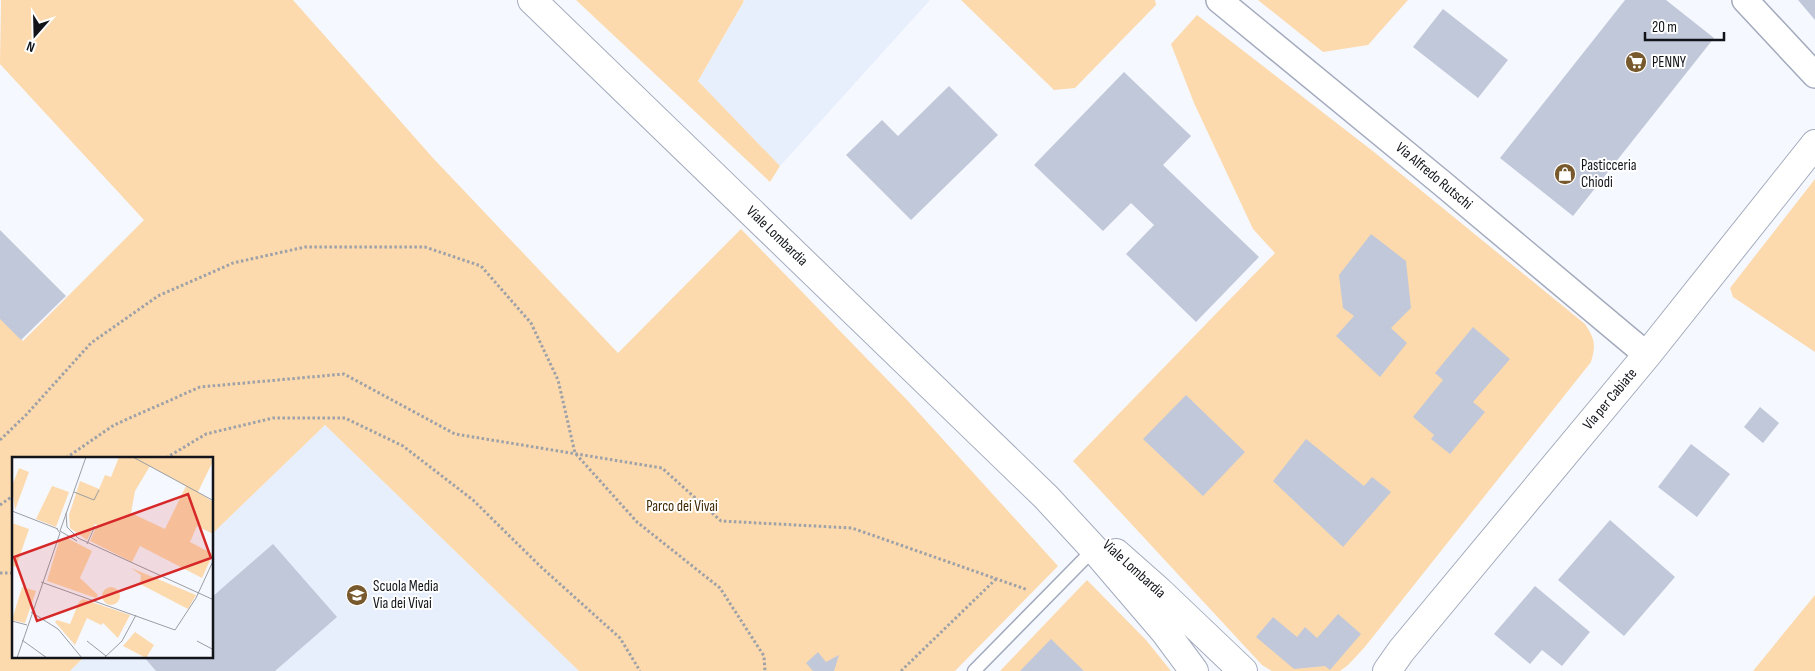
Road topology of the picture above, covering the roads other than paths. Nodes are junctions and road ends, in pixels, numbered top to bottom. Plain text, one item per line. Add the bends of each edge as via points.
1 (532, 0) edge
2 (1219, 0) edge
3 (1745, 0) edge
4 (1815, 74) edge
5 (1815, 144) edge
6 (1647, 354) junction
7 (1022, 472) junction
8 (1094, 549) junction
9 (1394, 661) edge
10 (974, 671) edge
11 (1194, 671) edge
12 (1242, 671) edge
13 (1377, 671) edge

1 - 7 main road, Viale Lombardia
2 - 6 street, Via Alfredo Rutschi
3 - 4 street
5 - 6 main road, Via per Cabiate
6 - 9 main road, Via per Cabiate
7 - 8 main road, Viale Lombardia
7 - 12 main road, Viale Lombardia via 1159,591
8 - 10 lane, Viale Lombardia
8 - 11 main road, Viale Lombardia
9 - 13 main road, Via per Cabiate

